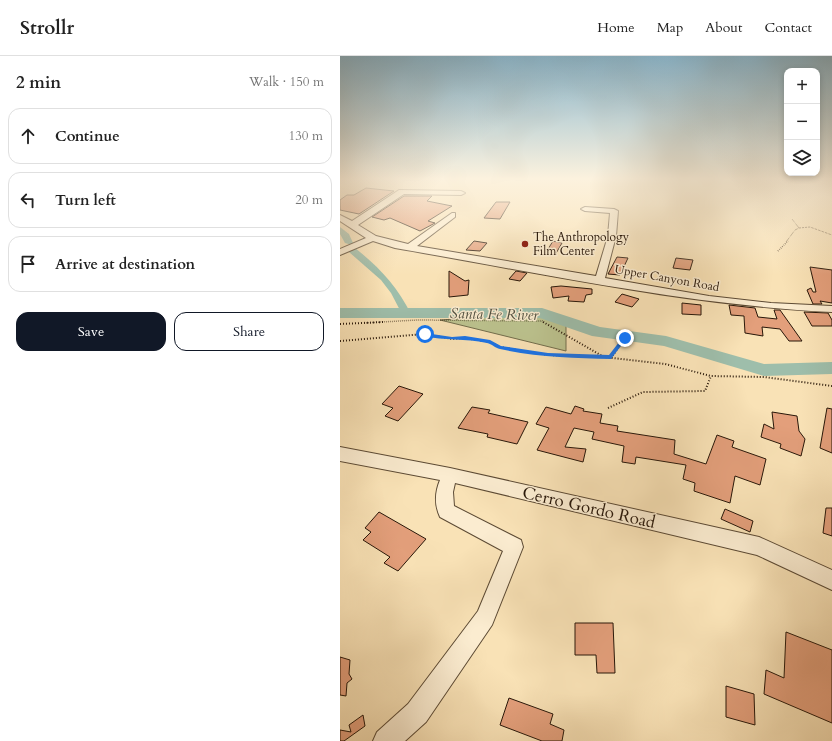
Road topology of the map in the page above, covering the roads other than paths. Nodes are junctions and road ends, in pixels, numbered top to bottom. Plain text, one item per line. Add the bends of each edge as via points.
1 (373, 211) edge
2 (614, 211) edge
3 (452, 215) dead end
4 (340, 217) edge
5 (353, 224) junction
6 (373, 238) junction
7 (410, 247) junction
8 (341, 252) edge
9 (600, 279) junction
10 (832, 309) edge
11 (340, 454) edge
12 (450, 475) junction
13 (832, 580) edge
14 (386, 741) edge

1 - 5 street
2 - 9 street via 612,236
3 - 7 street
4 - 5 street, Upper Canyon Road
5 - 6 street, Upper Canyon Road
6 - 7 street, Upper Canyon Road
6 - 8 street
7 - 9 street, Upper Canyon Road
9 - 10 street, Upper Canyon Road via 709,298 771,306
11 - 12 street, Cerro Gordo Road
12 - 13 street, Cerro Gordo Road via 758,546
12 - 14 street via 444,492 446,511 514,547 485,618 417,713

